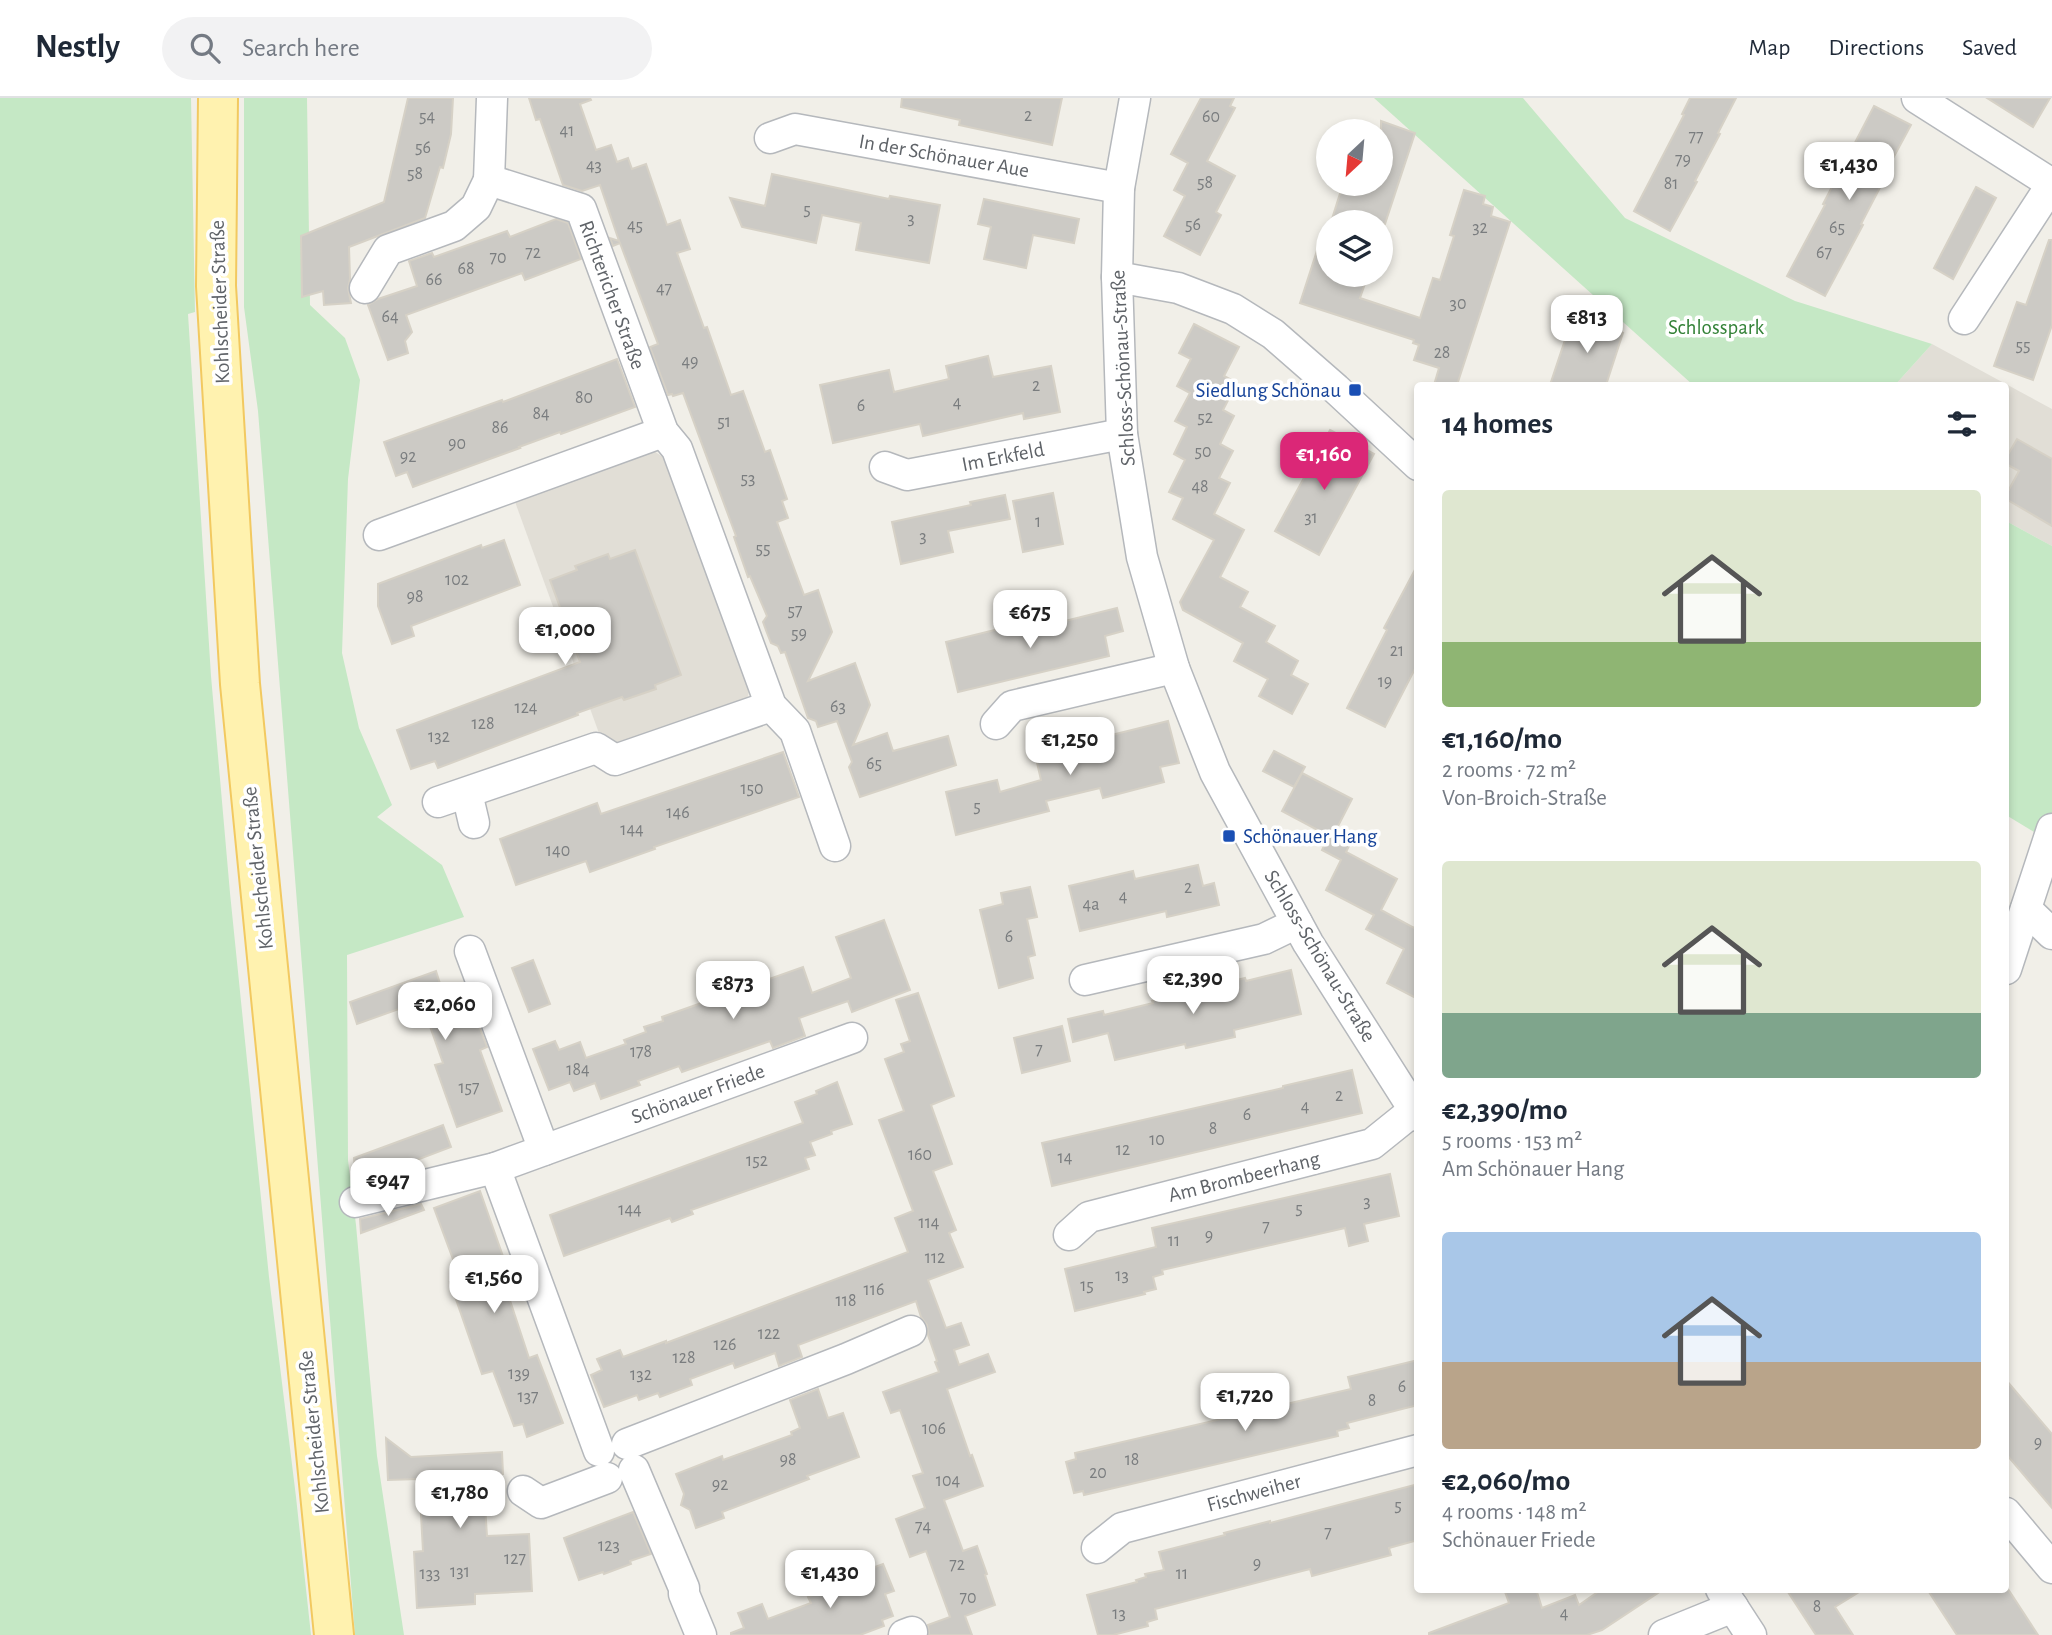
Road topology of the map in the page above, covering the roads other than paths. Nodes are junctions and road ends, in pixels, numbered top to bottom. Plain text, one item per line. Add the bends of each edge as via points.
1 (218, 98) edge
2 (492, 98) edge
3 (1135, 98) edge
4 (1917, 98) edge
5 (770, 138) dead end
6 (489, 180) junction
7 (2052, 184) edge
8 (1119, 188) junction
9 (1117, 277) junction
10 (365, 288) dead end
11 (1964, 320) dead end
12 (663, 432) junction
13 (1122, 435) junction
14 (1414, 461) edge
15 (885, 467) dead end
16 (379, 535) dead end
17 (1174, 668) junction
18 (771, 706) junction
19 (996, 724) dead end
20 (467, 793) junction
21 (438, 802) dead end
22 (474, 823) dead end
23 (2052, 829) edge
24 (835, 846) dead end
25 (2026, 909) junction
26 (1297, 923) junction
27 (2052, 934) edge
28 (470, 951) dead end
29 (2009, 960) edge
30 (1085, 981) dead end
31 (852, 1038) dead end
32 (1414, 1108) edge
33 (1414, 1112) edge
34 (544, 1150) junction
35 (495, 1168) junction
36 (355, 1202) dead end
37 (1069, 1235) dead end
38 (911, 1331) dead end
39 (1414, 1451) edge
40 (617, 1461) junction
41 (523, 1491) dead end
42 (2009, 1517) edge
43 (1097, 1548) dead end
44 (2052, 1568) edge
45 (1727, 1598) edge
46 (334, 1635) edge
47 (701, 1635) edge
48 (1664, 1635) edge
49 (1751, 1635) edge

1 - 46 main road, Kohlscheider Straße via 216,286 240,684
2 - 6 street
3 - 8 street, Schloss-Schönau-Straße
4 - 7 street
5 - 8 street, In der Schönauer Aue via 795,129
6 - 10 street via 476,206 454,226 388,250
6 - 12 street, Richtericher Straße via 581,209
7 - 11 street
8 - 9 street, Schloss-Schönau-Straße
9 - 13 street, Schloss-Schönau-Straße
9 - 14 street via 1178,288 1233,309 1273,334
12 - 16 street
12 - 18 street, Richtericher Straße via 677,449
13 - 15 street, Im Erkfeld via 907,475
13 - 17 street, Schloss-Schönau-Straße via 1142,556
17 - 19 street via 1013,706
17 - 26 street, Schloss-Schönau-Straße via 1215,772
18 - 20 street via 615,760 596,748
18 - 24 street, Richtericher Straße via 796,731
20 - 21 street
20 - 22 street
23 - 25 street
25 - 27 street
25 - 29 street
26 - 30 street via 1264,939
26 - 32 street, Schloss-Schönau-Straße
28 - 34 street
31 - 34 street, Schönauer Friede
33 - 37 street, Am Brombeerhang via 1372,1144 1089,1217
34 - 35 street, Schönauer Friede
35 - 36 street, Schönauer Friede
35 - 40 street
38 - 40 street
39 - 43 street, Fischweiher via 1122,1528
40 - 41 street via 541,1503
40 - 47 street via 684,1588
42 - 44 street
45 - 48 street
45 - 49 street

